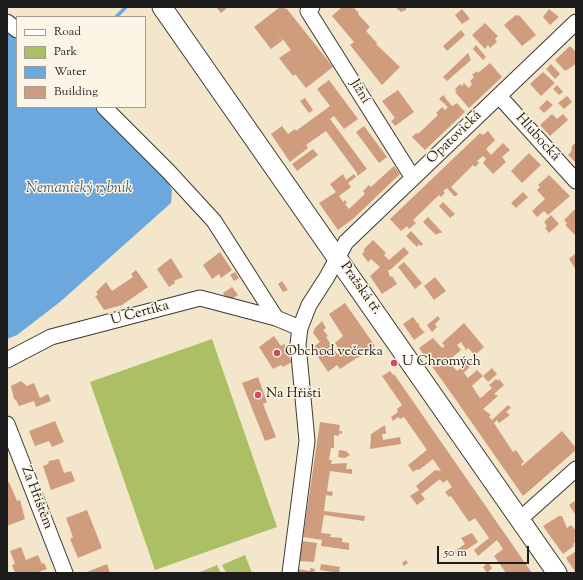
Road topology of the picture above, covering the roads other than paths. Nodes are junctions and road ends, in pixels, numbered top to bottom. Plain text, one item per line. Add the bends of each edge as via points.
1 (162, 7) edge
2 (312, 7) edge
3 (7, 22) edge
4 (576, 22) edge
5 (16, 29) edge
6 (498, 96) junction
7 (105, 108) edge
8 (413, 178) junction
9 (576, 181) edge
10 (338, 257) junction
11 (276, 318) junction
12 (300, 328) junction
13 (7, 360) edge
14 (7, 424) edge
15 (576, 469) edge
16 (520, 519) junction
17 (65, 573) edge
18 (290, 573) edge
19 (557, 573) edge

1 - 10 main road, Pražská tř.
2 - 8 street, Jižní via 308,11
3 - 5 street
4 - 6 street, Opatovická
6 - 8 street, Opatovická
6 - 9 street, Hlubocká
7 - 11 street via 214,221
8 - 10 street, Opatovická via 346,242
10 - 12 street, Opatovická via 309,305
10 - 16 main road, Pražská tř.
11 - 12 street, U Čertíka
11 - 13 street, U Čertíka via 200,298 51,337
12 - 18 street via 298,344 307,441
14 - 17 street, Za Hřištěm
15 - 16 street
16 - 19 main road, Pražská tř.

